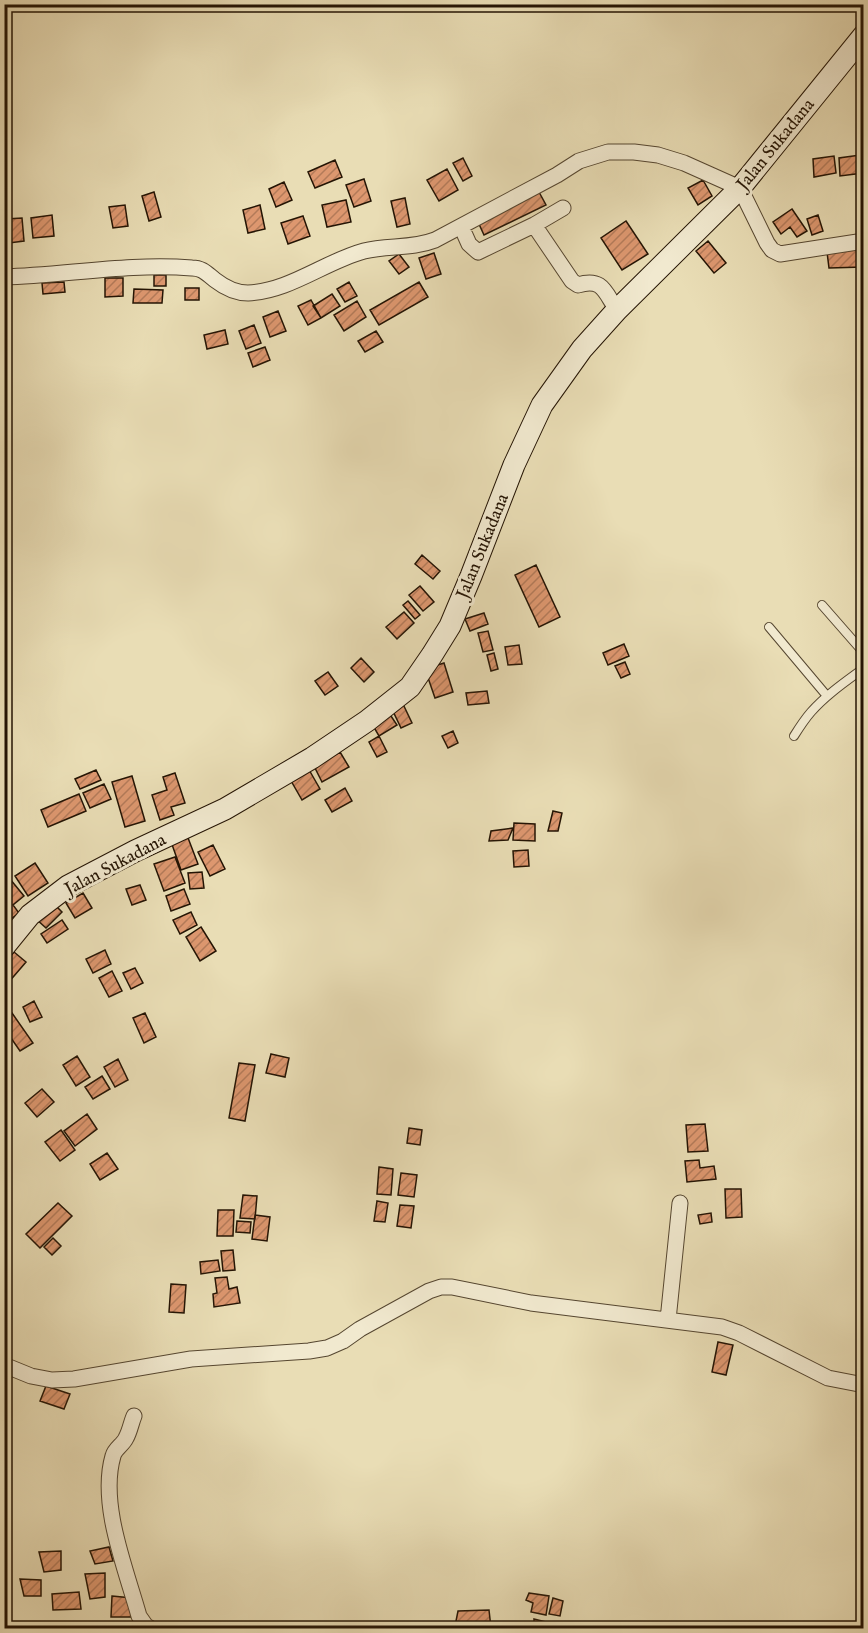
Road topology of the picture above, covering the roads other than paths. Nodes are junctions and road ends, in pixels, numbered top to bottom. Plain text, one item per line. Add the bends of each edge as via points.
1 (864, 35) edge
2 (740, 188) junction
3 (563, 208) dead end
4 (534, 225) junction
5 (465, 235) dead end
6 (864, 241) edge
7 (4, 277) edge
8 (617, 310) junction
9 (822, 605) dead end
10 (769, 627) dead end
11 (864, 653) edge
12 (864, 668) edge
13 (827, 696) junction
14 (794, 736) dead end
15 (4, 947) edge
16 (680, 1203) dead end
17 (668, 1320) junction
18 (4, 1365) edge
19 (864, 1385) edge
20 (134, 1416) dead end
21 (150, 1629) edge

1 - 2 main road, Jalan Sukadana
2 - 6 street via 767,243 780,254
2 - 7 street via 658,155 608,152 579,161 423,245 363,252 259,292 237,292 207,272 191,267
2 - 8 main road, Jalan Sukadana
3 - 4 street
4 - 5 street via 478,252
4 - 8 street via 572,281 578,285 596,282
8 - 15 main road, Jalan Sukadana via 582,349 542,405 450,626 410,687 312,758 225,809 68,886 30,915
9 - 11 lane
10 - 13 lane
12 - 13 lane
13 - 14 lane
16 - 17 street
17 - 18 street via 441,1287 327,1348 191,1359 74,1379 31,1376
17 - 19 street via 722,1327 828,1378
20 - 21 street via 125,1440 113,1455 110,1497 114,1527 139,1616

